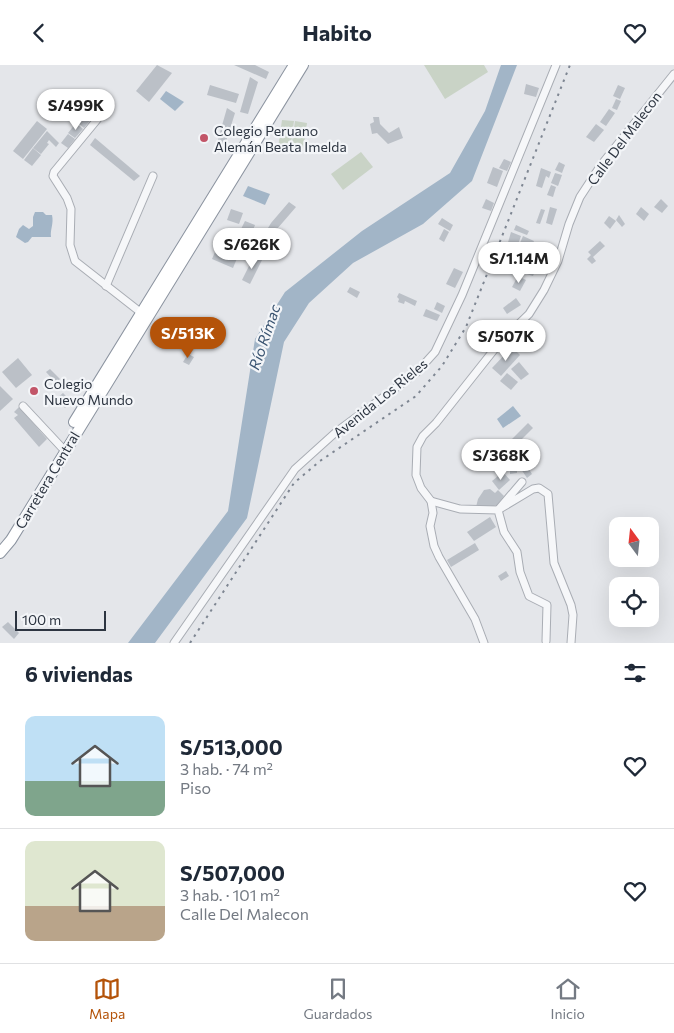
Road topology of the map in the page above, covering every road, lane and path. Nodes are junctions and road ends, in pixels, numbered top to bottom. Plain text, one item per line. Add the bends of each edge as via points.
1 (294, 65) edge
2 (303, 65) edge
3 (556, 65) edge
4 (674, 74) edge
5 (110, 104) dead end
6 (153, 175) dead end
7 (218, 195) junction
8 (106, 286) junction
9 (144, 315) junction
10 (23, 406) dead end
11 (63, 448) junction
12 (522, 483) dead end
13 (431, 501) junction
14 (498, 510) junction
15 (0, 544) edge
16 (0, 553) edge
17 (546, 641) dead end
18 (174, 643) edge
19 (484, 643) edge
20 (572, 643) edge

1 - 7 highway
2 - 7 highway
3 - 18 street, Avenida Los Rieles via 462,295 435,352 416,373 336,432 295,469
4 - 13 street, Calle Del Malecon via 601,165 580,197 558,261 529,314 501,341 423,436 417,447 416,475
5 - 8 street via 53,176 71,209 72,255
6 - 8 street
7 - 9 highway, Carretera Central
8 - 9 street
9 - 11 highway, Carretera Central
10 - 11 street
11 - 15 highway, Carretera Central
11 - 16 highway, Carretera Central via 11,540
12 - 14 street
13 - 14 street via 460,509
13 - 19 street via 430,526 434,546 475,619
14 - 17 street via 504,532 517,553 529,596 546,605
14 - 20 street via 533,489 539,488 548,494 554,563 573,615

